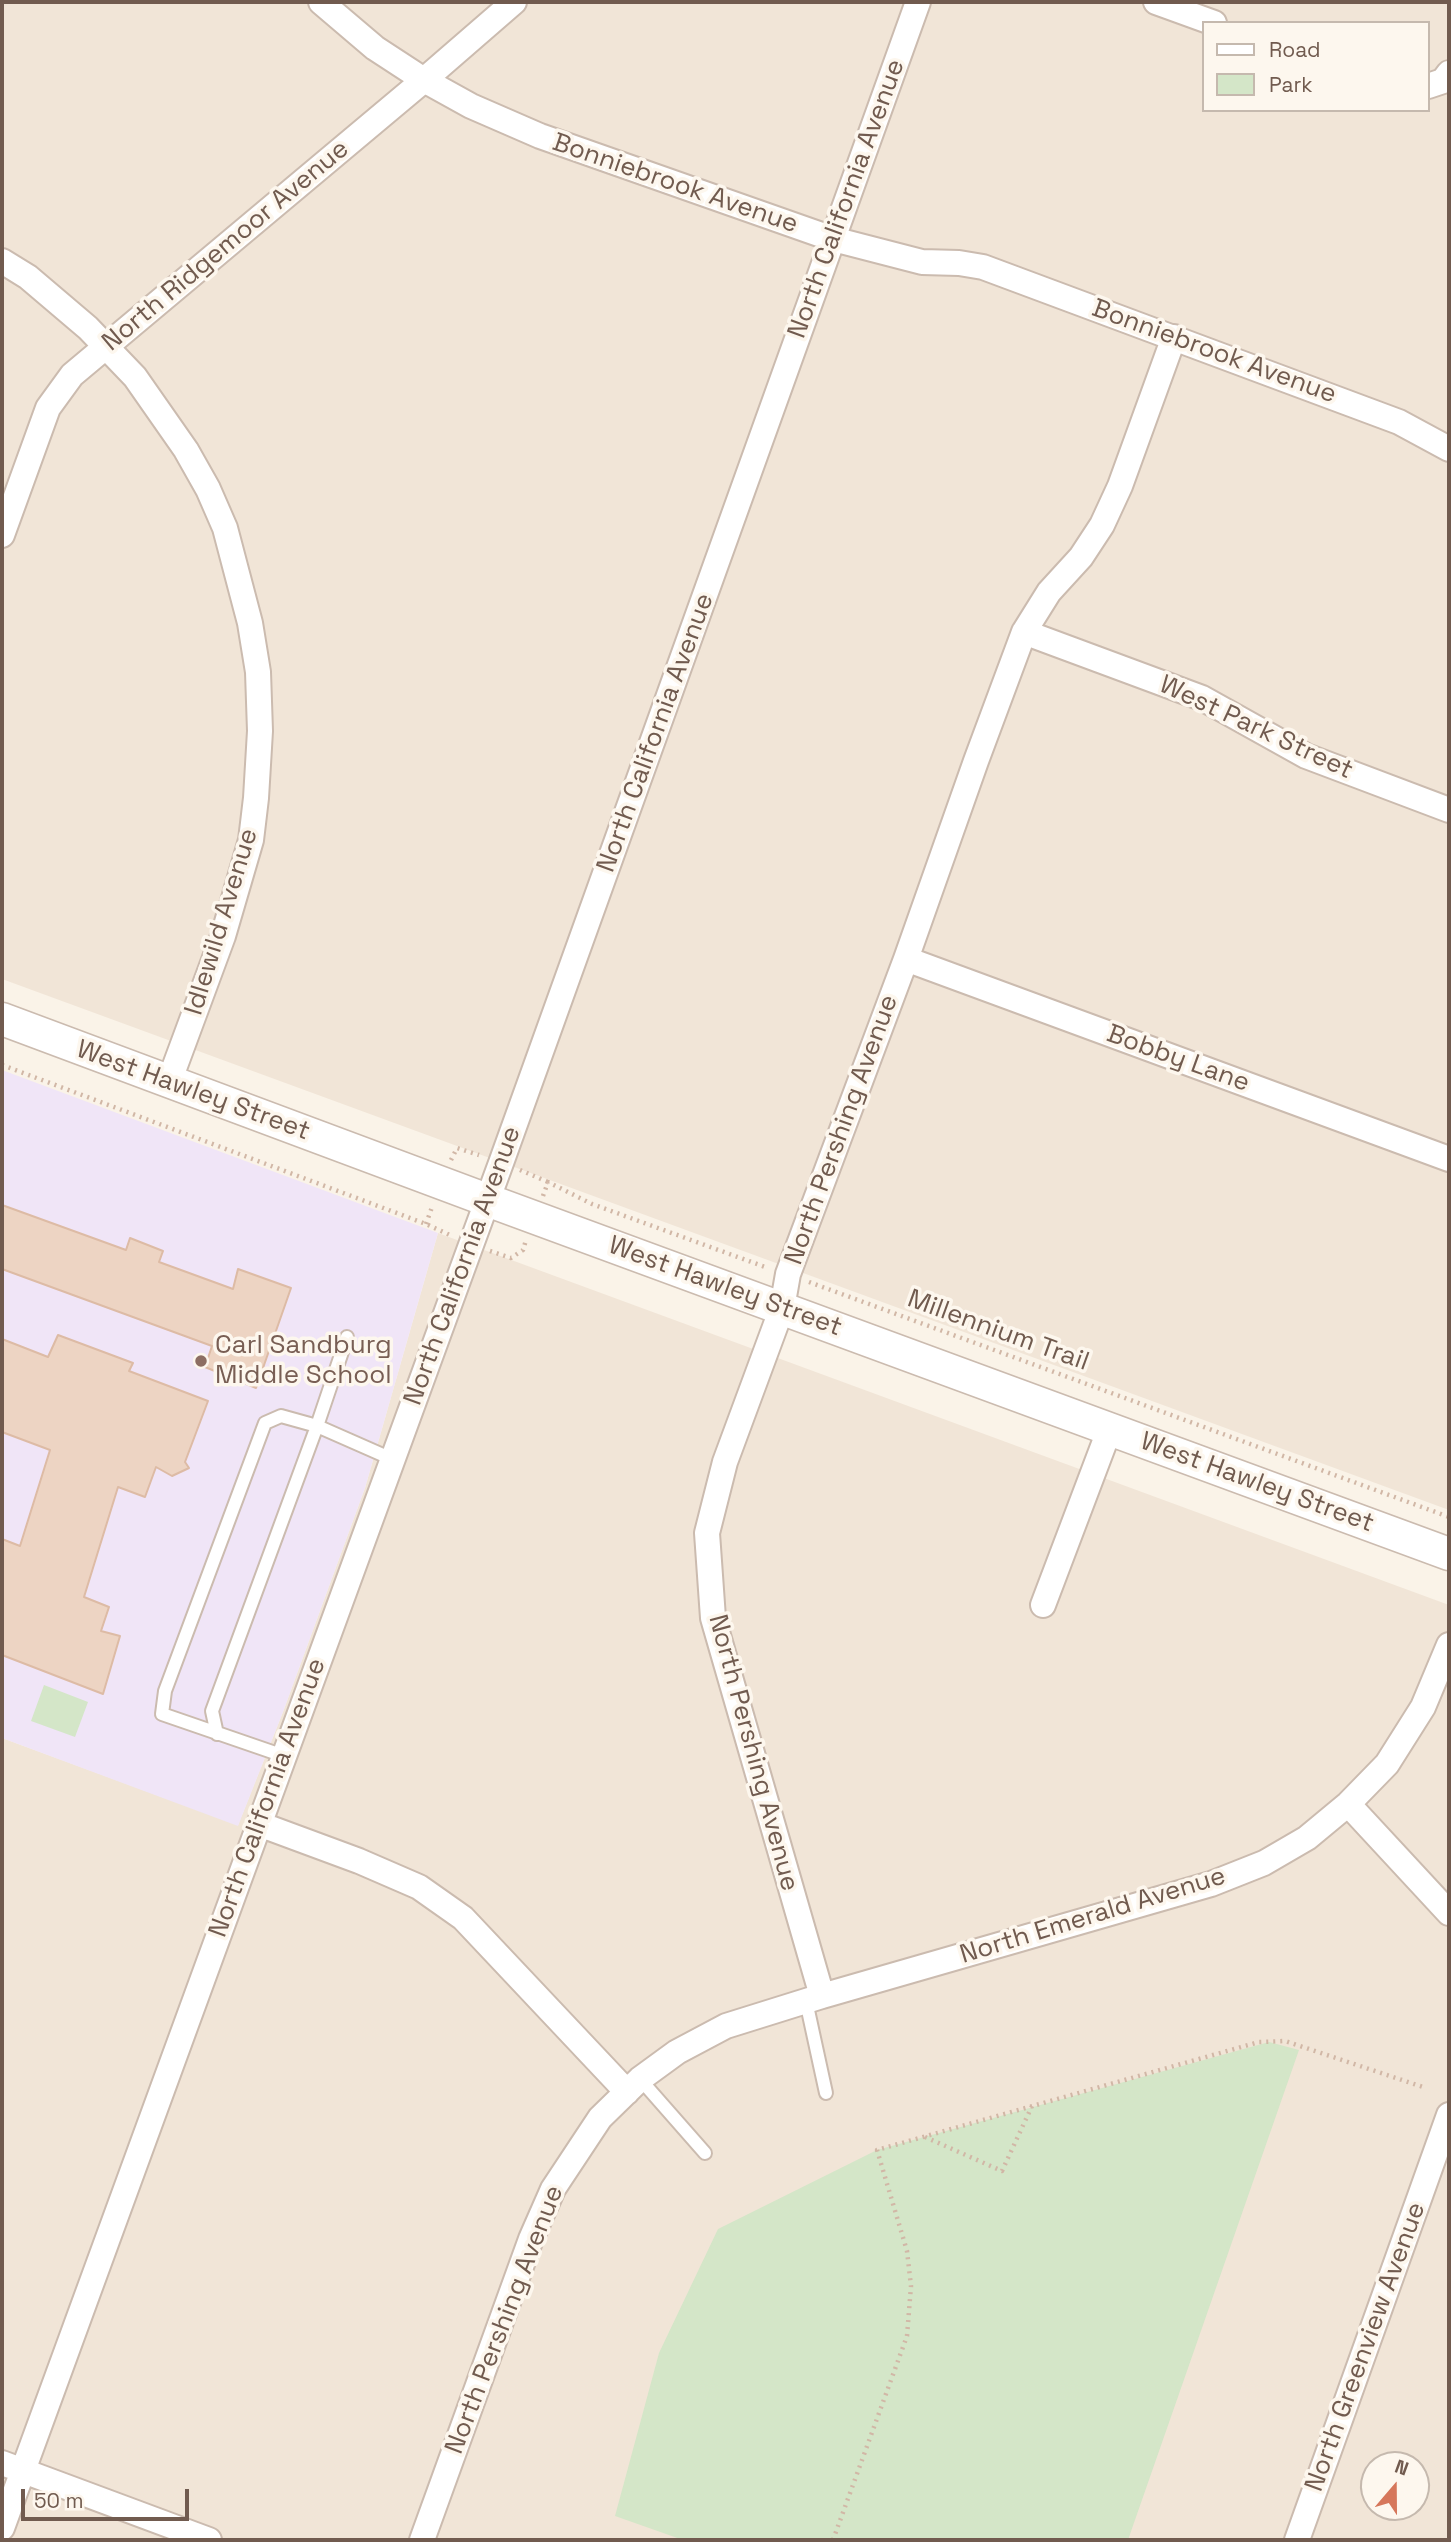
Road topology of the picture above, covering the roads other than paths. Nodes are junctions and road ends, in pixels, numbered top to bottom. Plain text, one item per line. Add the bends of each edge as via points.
1 (321, 2) edge
2 (514, 2) edge
3 (918, 2) edge
4 (1156, 2) edge
5 (1208, 21) edge
6 (1449, 73) edge
7 (424, 80) junction
8 (1430, 85) edge
9 (833, 239) junction
10 (2, 261) edge
11 (1174, 337) junction
12 (106, 346) junction
13 (1449, 449) edge
14 (2, 535) edge
15 (1024, 632) junction
16 (1449, 810) edge
17 (906, 960) junction
18 (2, 1019) edge
19 (169, 1082) junction
20 (1449, 1159) edge
21 (487, 1200) junction
22 (782, 1308) junction
23 (348, 1337) dead end
24 (317, 1426) junction
25 (1110, 1428) junction
26 (393, 1459) junction
27 (1449, 1553) edge
28 (1042, 1605) dead end
29 (1449, 1646) edge
30 (217, 1734) junction
31 (284, 1756) junction
32 (1348, 1804) junction
33 (259, 1825) junction
34 (1449, 1913) edge
35 (814, 1998) junction
36 (634, 2086) junction
37 (826, 2093) dead end
38 (1449, 2115) edge
39 (705, 2153) dead end
40 (12, 2467) edge
41 (2, 2528) edge
42 (209, 2540) edge
43 (422, 2540) edge
44 (1297, 2540) edge

1 - 7 street, Bonniebrook Avenue
2 - 7 street, North Ridgemoor Avenue
3 - 9 street, North California Avenue
4 - 5 street
6 - 8 street
7 - 9 street, Bonniebrook Avenue via 540,136
7 - 12 street, North Ridgemoor Avenue
9 - 11 street, Bonniebrook Avenue via 922,262 983,267
9 - 21 street, North California Avenue
10 - 12 street, Idlewild Avenue via 28,277
11 - 13 street, Bonniebrook Avenue via 1399,422
11 - 15 street, North Pershing Avenue via 1102,525
12 - 14 street, North Ridgemoor Avenue via 72,375 48,408
12 - 19 street, Idlewild Avenue via 135,377 208,489 228,540 250,623 257,672 260,731 251,840 223,936
15 - 16 street, West Park Street via 1202,698 1306,756
15 - 17 street, North Pershing Avenue
17 - 20 street, Bobby Lane
17 - 22 street, North Pershing Avenue via 788,1274
18 - 19 street, West Hawley Street
19 - 21 street, West Hawley Street
21 - 22 street, West Hawley Street
21 - 26 street, North California Avenue
22 - 25 street, West Hawley Street
22 - 35 street, North Pershing Avenue via 725,1462 708,1545 713,1618
23 - 24 lane
24 - 26 lane
24 - 30 lane via 212,1711
24 - 30 lane via 281,1416 265,1423 164,1691 162,1714
25 - 27 street, West Hawley Street
25 - 28 street
26 - 31 street, North California Avenue
29 - 32 street via 1423,1707 1387,1764
30 - 31 lane
31 - 33 street, North California Avenue
32 - 34 street
32 - 35 street, North Emerald Avenue via 1307,1839 1211,1884
33 - 36 street via 419,1887 463,1918
33 - 40 street, North California Avenue
35 - 36 street, North Pershing Avenue via 726,2026 677,2052
35 - 37 lane
36 - 39 lane
36 - 43 street, North Pershing Avenue via 600,2118 553,2189
38 - 44 street, North Greenview Avenue
40 - 41 street, North California Avenue
40 - 42 street

